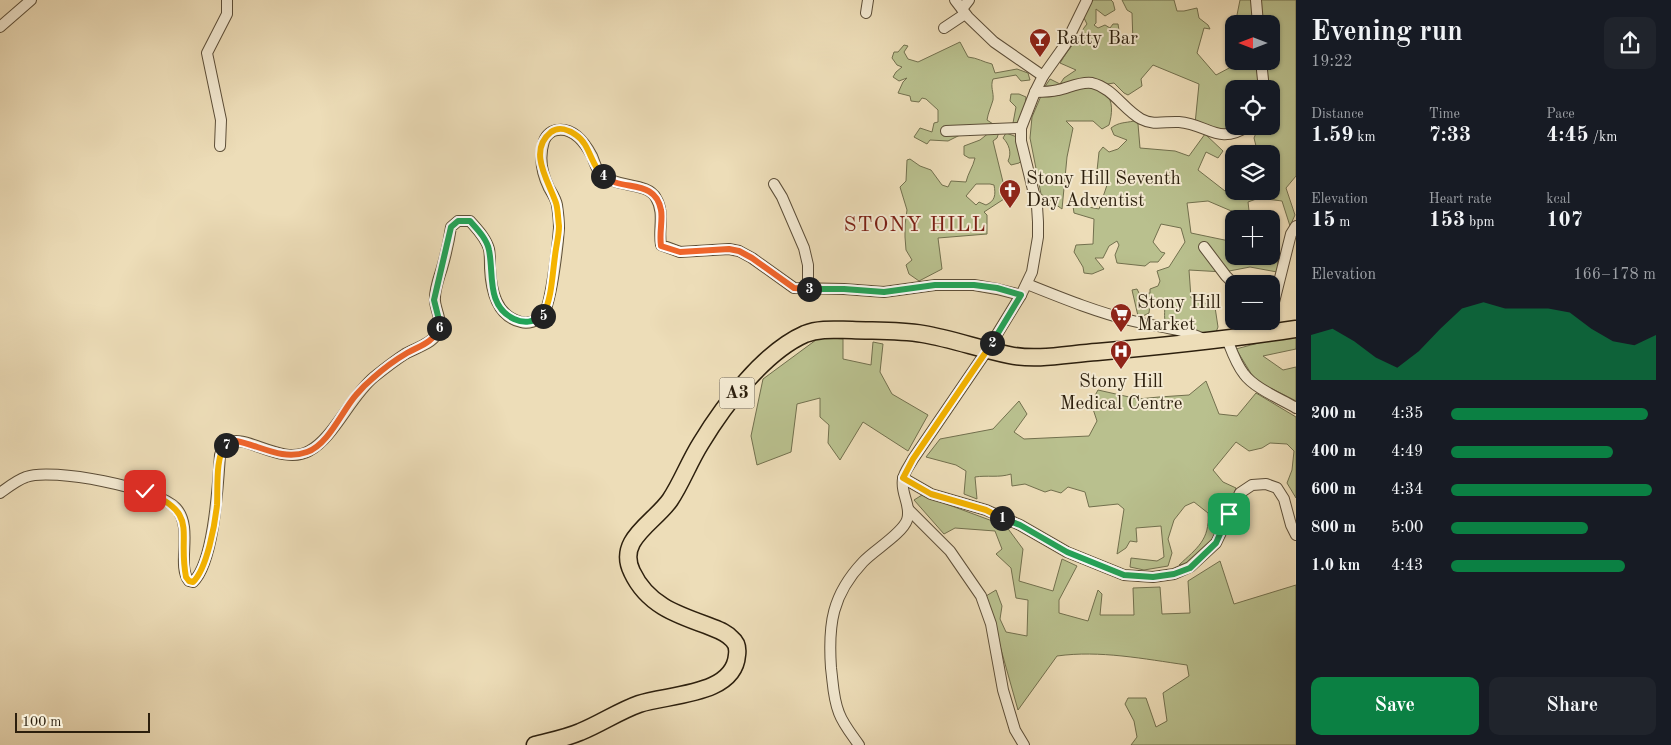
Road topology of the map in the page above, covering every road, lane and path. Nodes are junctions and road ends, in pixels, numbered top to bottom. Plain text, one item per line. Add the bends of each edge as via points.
1 (31, 0) edge
2 (227, 0) edge
3 (868, 0) edge
4 (954, 0) edge
5 (969, 0) edge
6 (1087, 0) edge
7 (1256, 0) edge
8 (964, 12) junction
9 (866, 13) dead end
10 (1257, 15) edge
11 (0, 27) edge
12 (944, 28) dead end
13 (1043, 76) junction
14 (1035, 92) junction
15 (1021, 128) junction
16 (946, 131) dead end
17 (1225, 134) edge
18 (220, 146) dead end
19 (774, 184) dead end
20 (1296, 226) edge
21 (1204, 247) dead end
22 (1225, 275) edge
23 (1026, 284) junction
24 (808, 289) junction
25 (1021, 295) junction
26 (1296, 328) edge
27 (1245, 330) edge
28 (1261, 330) edge
29 (1273, 332) junction
30 (1227, 339) junction
31 (1208, 341) junction
32 (988, 349) junction
33 (1296, 408) edge
34 (903, 478) junction
35 (0, 493) edge
36 (908, 509) junction
37 (1296, 535) edge
38 (535, 745) edge
39 (859, 745) edge
40 (1024, 745) edge

1 - 11 street
2 - 18 street via 227,14 207,53 221,120
3 - 9 street
4 - 8 street
5 - 8 street
6 - 13 street via 1065,46
7 - 10 street
8 - 12 street
8 - 13 street via 994,42
13 - 14 street
14 - 15 street
14 - 17 street via 1091,83 1107,90 1131,113 1151,123 1179,122
15 - 16 street
15 - 23 street via 1038,222 1032,272
19 - 24 street via 804,248
20 - 29 street via 1291,234 1274,302
21 - 22 street
23 - 25 street
23 - 31 street via 1090,310 1185,331
24 - 25 street via 884,292 935,285 974,285
24 - 35 street via 794,288 739,251 680,252 661,246 662,210 656,196 645,188 607,180 598,171 578,136 565,129 554,130 545,137 541,150 541,166 557,204 559,228 549,303 543,316 533,322 522,322 507,315 495,300 485,240 470,221 458,221 451,227 436,288 434,300 440,324 436,335 374,378 356,395 322,443 308,452 275,453 236,441 223,447 209,547 198,578 193,582 186,577 184,568 184,523 176,508 161,498 145,491 47,473 26,477
25 - 32 street
26 - 29 main road, A3
27 - 30 main road, A3
28 - 29 main road, A3
30 - 31 main road, A3
30 - 33 street via 1245,376
31 - 32 main road, A3 via 1039,357 1010,356
32 - 34 street
32 - 38 main road, A3 via 921,334 826,329 809,332 789,342 766,360 724,408 700,444 668,504 632,540 628,554 630,569 639,585 659,605 723,632 734,640 738,648 737,661 718,684 640,704 578,733
34 - 36 street
34 - 37 street via 931,494 986,510 1067,552 1124,575 1153,577 1190,568 1216,543 1240,493 1252,485 1266,484 1277,488
36 - 39 street via 907,520 900,530 854,571 832,616 829,639 834,696 840,715
36 - 40 street via 950,551 981,596 991,624 1003,690 1015,730

